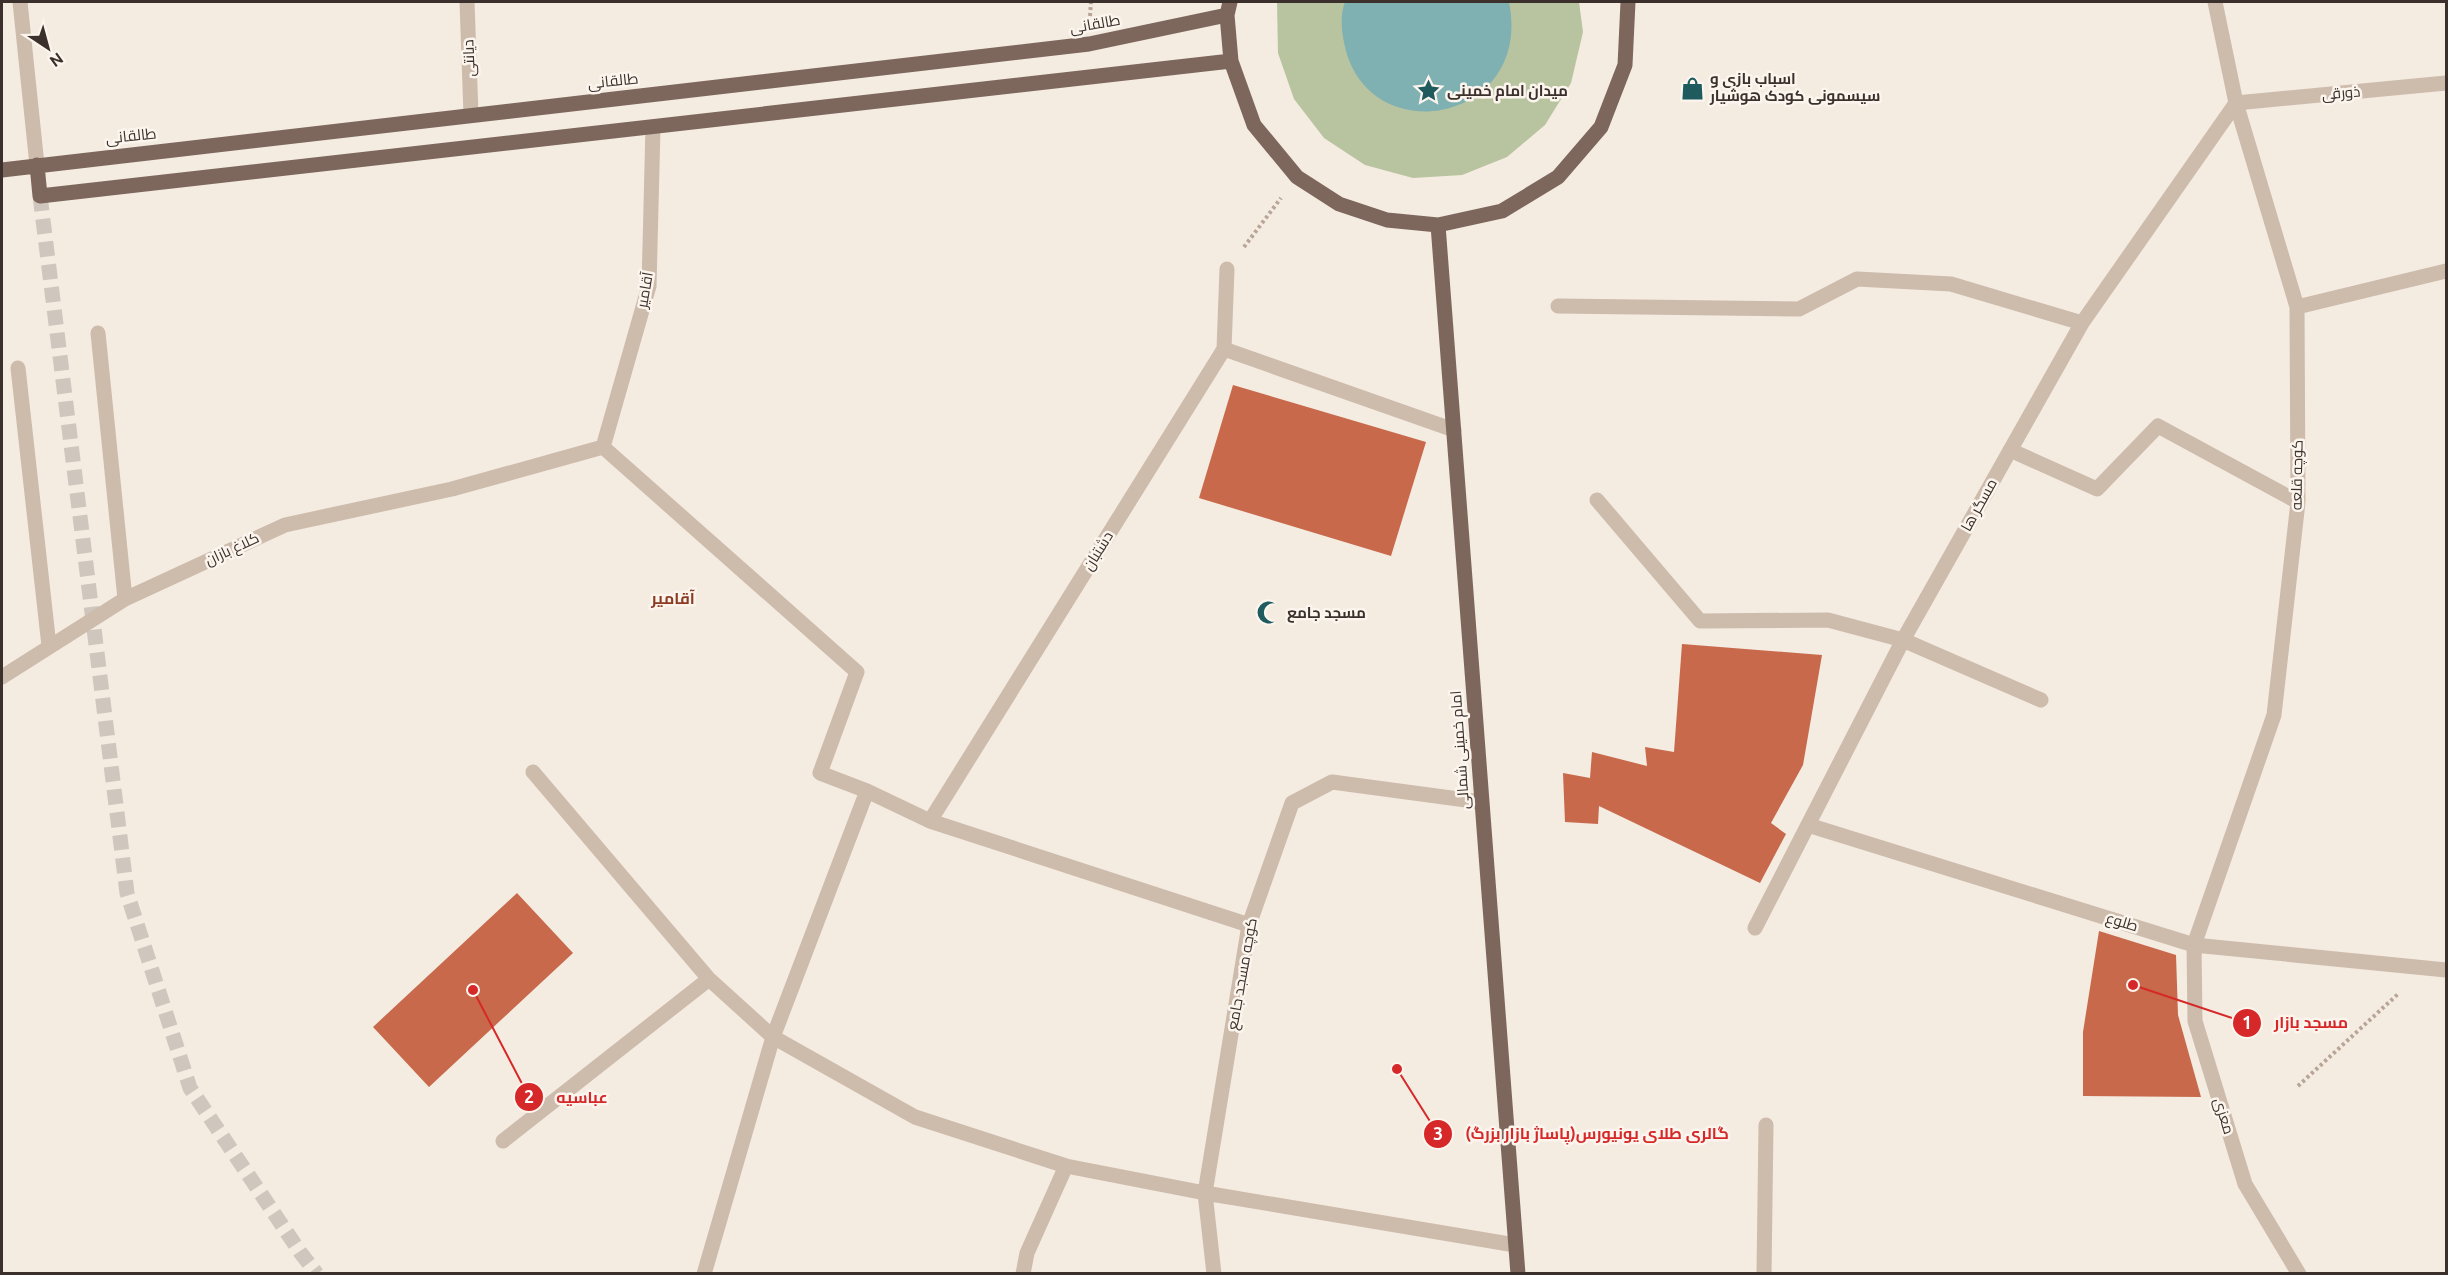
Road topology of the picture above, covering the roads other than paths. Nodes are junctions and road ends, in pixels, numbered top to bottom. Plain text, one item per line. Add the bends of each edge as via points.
1 (20, 2) edge
2 (467, 2) edge
3 (1628, 2) edge
4 (2215, 2) edge
5 (1229, 8) edge
6 (1230, 61) junction
7 (2446, 83) edge
8 (2236, 103) junction
9 (471, 115) junction
10 (653, 126) junction
11 (37, 165) junction
12 (2, 170) edge
13 (1438, 225) junction
14 (1227, 269) road end
15 (2446, 271) edge
16 (1558, 306) dead end
17 (2297, 308) junction
18 (2082, 323) junction
19 (98, 333) dead end
20 (1224, 349) junction
21 (18, 369) dead end
22 (1454, 430) junction
23 (603, 447) junction
24 (2010, 450) junction
25 (1598, 500) dead end
26 (2298, 502) junction
27 (125, 599) junction
28 (1903, 640) junction
29 (49, 646) junction
30 (2, 676) edge
31 (2041, 700) dead end
32 (533, 772) dead end
33 (867, 791) junction
34 (1482, 802) junction
35 (930, 821) junction
36 (1808, 825) junction
37 (1249, 924) junction
38 (1755, 928) dead end
39 (2194, 945) junction
40 (2446, 970) edge
41 (709, 979) junction
42 (774, 1037) junction
43 (1766, 1125) dead end
44 (503, 1141) dead end
45 (1066, 1166) junction
46 (1205, 1193) junction
47 (1515, 1245) junction
48 (704, 1274) edge
49 (1023, 1274) edge
50 (1214, 1274) edge
51 (1518, 1274) edge
52 (1764, 1274) edge
53 (2299, 1274) edge

1 - 11 street
2 - 9 street, دیانتی
3 - 13 main road via 1625,65 1601,127 1558,177 1502,211
4 - 8 street, کوچه قلعه
5 - 6 main road
5 - 9 main road, طالقانی via 1089,44
6 - 10 main road
6 - 13 main road via 1254,125 1297,177 1339,204 1359,211 1387,220
7 - 8 street, ذورقی
8 - 17 street, کوچه قلعه
8 - 18 street, مسگر ها
9 - 11 main road, طالقانی
10 - 11 main road via 40,196
10 - 23 street, آقامیر via 649,286
11 - 12 main road, طالقانی
13 - 22 main road, امام خمینی شمالی
14 - 20 street, دشتبان
15 - 17 street
16 - 18 street via 1799,309 1857,279 1951,284
17 - 26 street, کوچه قلعه
18 - 24 street, مسگر ها
19 - 27 street
20 - 22 street
20 - 35 street, دشتبان
21 - 29 street
22 - 34 main road, امام خمینی شمالی
23 - 27 street, کلاغ بازان via 452,489 285,525
23 - 33 street via 857,672 820,773
24 - 26 street via 2097,489 2158,426
24 - 28 street, مسگر ها
25 - 28 street via 1700,621 1828,620
26 - 39 street, کوچه قلعه via 2274,715
27 - 29 street, کلاغ بازان
28 - 31 street
28 - 36 street, مسگر ها
29 - 30 street, کلاغ بازان
32 - 41 street
33 - 35 street
33 - 42 street
34 - 37 street, کوچه مسجد جامع via 1332,782 1292,803
34 - 47 main road, امام خمینی شمالی
35 - 37 street
36 - 38 street, مسگر ها
36 - 39 street, طلوع
37 - 46 street, کوچه مسجد جامع
39 - 40 street, طلوع
39 - 53 street, معزی via 2195,1021 2245,1184
41 - 42 street
41 - 44 street
42 - 45 street via 915,1117
42 - 48 street
43 - 52 street
45 - 46 street
45 - 49 street via 1027,1253
46 - 47 street
46 - 50 street, کوچه مسجد جامع
47 - 51 main road, امام خمینی شمالی

